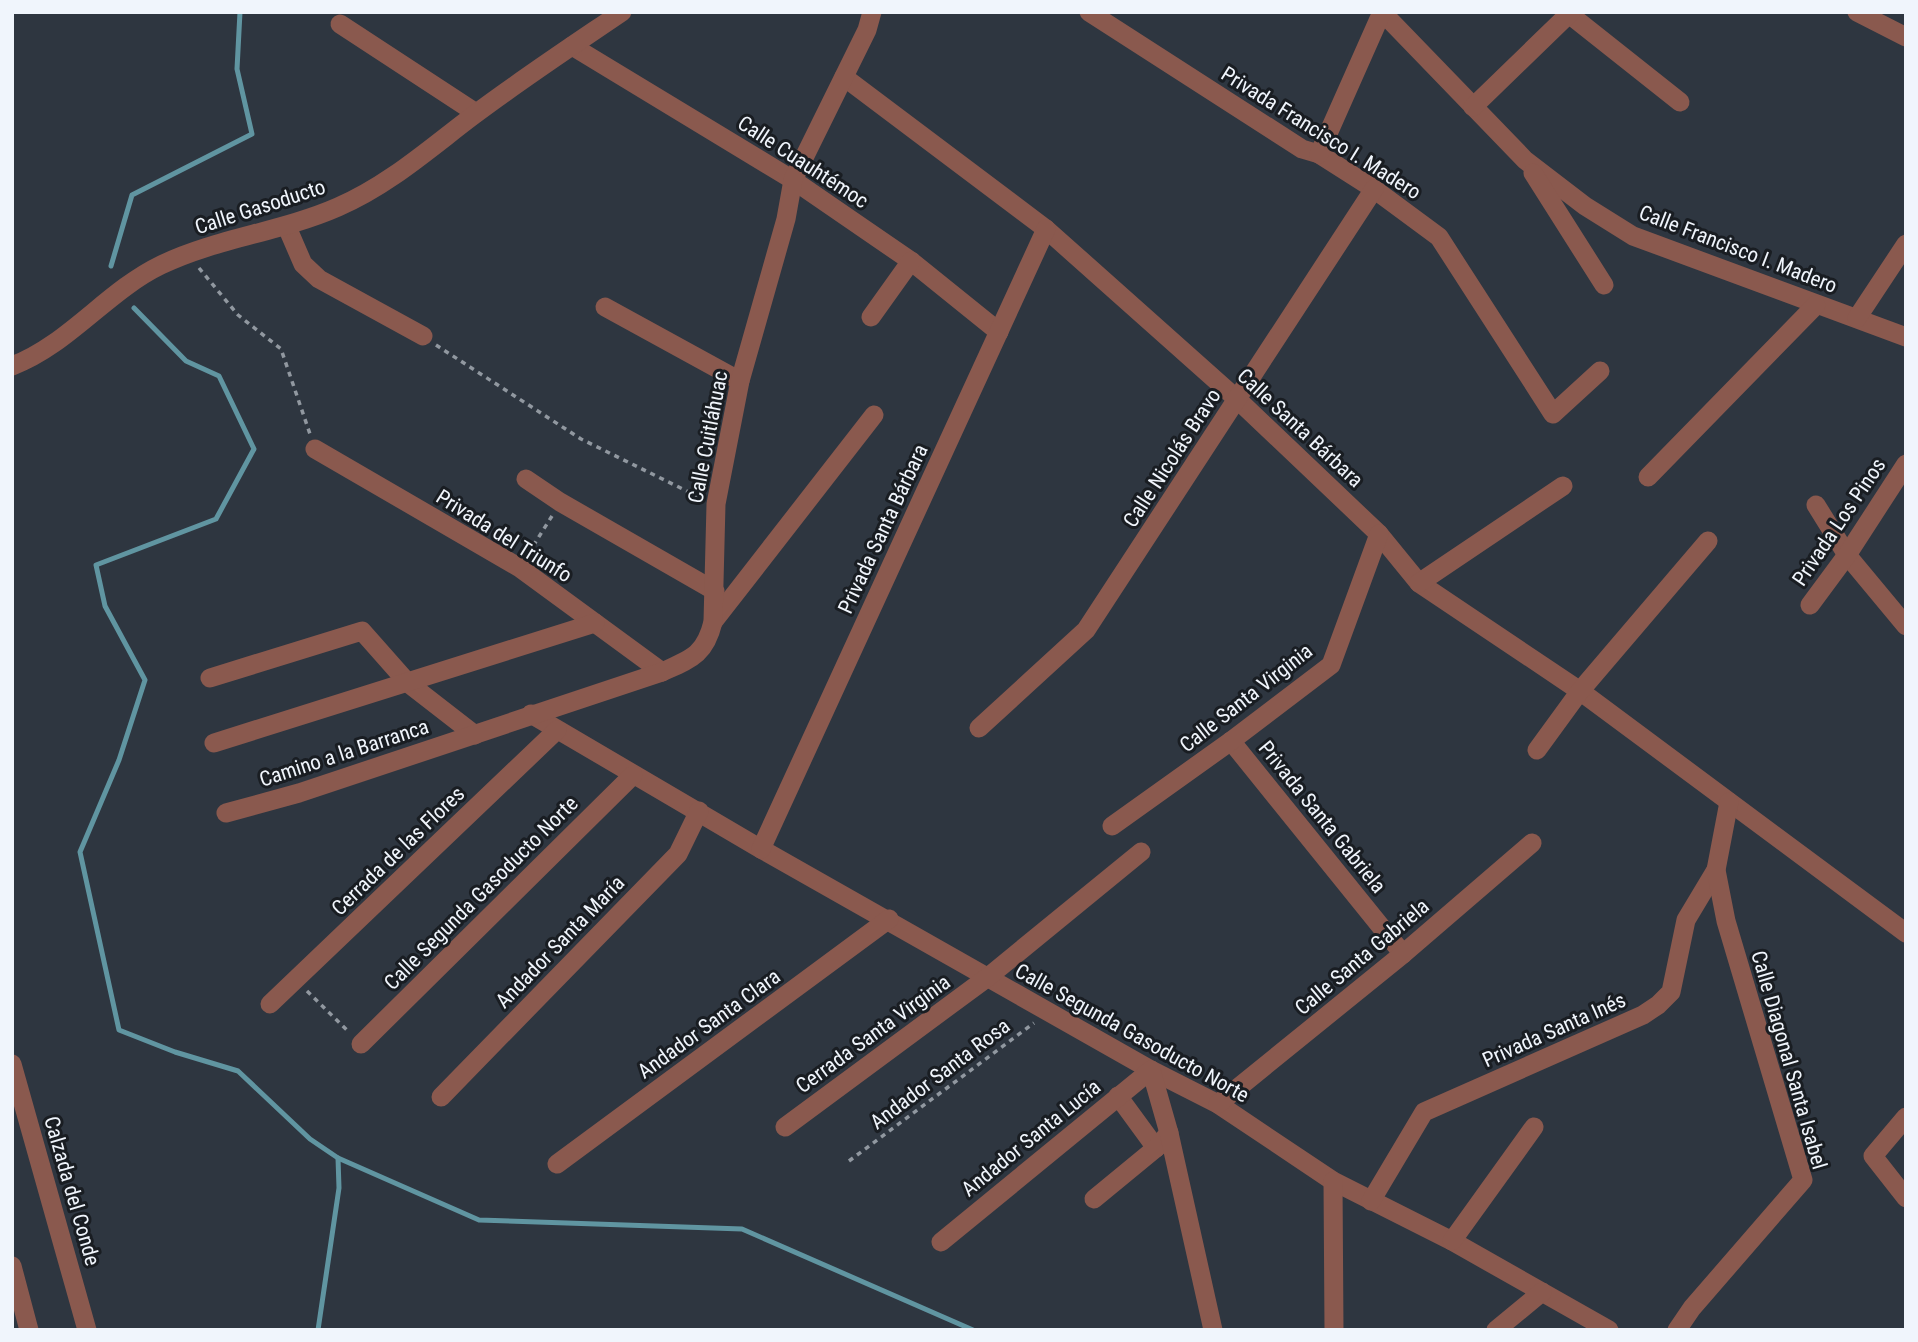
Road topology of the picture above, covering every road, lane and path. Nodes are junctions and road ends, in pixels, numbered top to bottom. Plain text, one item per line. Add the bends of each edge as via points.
1 (622, 12) edge
2 (872, 12) edge
3 (1088, 12) edge
4 (1382, 12) edge
5 (1857, 12) edge
6 (1570, 13) edge
7 (340, 24) dead end
8 (1906, 37) edge
9 (572, 46) junction
10 (844, 77) junction
11 (1680, 102) dead end
12 (1473, 107) junction
13 (476, 113) junction
14 (1319, 154) junction
15 (1525, 160) junction
16 (793, 180) junction
17 (1374, 189) junction
18 (287, 227) junction
19 (1046, 229) junction
20 (1906, 244) edge
21 (188, 254) junction
22 (911, 261) junction
23 (1604, 285) dead end
24 (1816, 305) junction
25 (605, 307) dead end
26 (871, 317) dead end
27 (1857, 318) junction
28 (999, 332) junction
29 (423, 337) joint
30 (1906, 337) edge
31 (12, 366) edge
32 (1600, 371) dead end
33 (740, 381) junction
34 (1238, 400) junction
35 (874, 415) dead end
36 (315, 449) joint
37 (1906, 464) edge
38 (1648, 477) dead end
39 (526, 479) dead end
40 (1563, 486) dead end
41 (560, 502) junction
42 (716, 504) junction
43 (1816, 505) dead end
44 (1379, 534) junction
45 (1708, 541) dead end
46 (1847, 555) junction
47 (520, 568) junction
48 (1419, 583) junction
49 (715, 591) junction
50 (1810, 605) dead end
51 (713, 622) junction
52 (595, 623) junction
53 (1906, 626) edge
54 (662, 672) junction
55 (210, 678) dead end
56 (408, 683) junction
57 (1580, 691) junction
58 (531, 714) junction
59 (979, 728) dead end
60 (557, 730) junction
61 (475, 734) junction
62 (1231, 741) junction
63 (214, 743) dead end
64 (1537, 750) dead end
65 (633, 775) junction
66 (1729, 802) junction
67 (699, 810) junction
68 (226, 813) dead end
69 (1112, 826) dead end
70 (1532, 843) dead end
71 (761, 849) junction
72 (1141, 852) dead end
73 (1716, 870) junction
74 (889, 919) junction
75 (1906, 933) edge
76 (1403, 954) junction
77 (988, 977) junction
78 (296, 980) junction
79 (270, 1004) dead end
80 (1049, 1012) junction
81 (361, 1044) joint
82 (12, 1064) edge
83 (1151, 1070) junction
84 (1118, 1096) junction
85 (441, 1097) dead end
86 (1218, 1104) junction
87 (1906, 1117) edge
88 (785, 1127) dead end
89 (1534, 1127) dead end
90 (1163, 1140) junction
91 (849, 1161) dead end
92 (557, 1164) dead end
93 (1333, 1181) junction
94 (1906, 1198) edge
95 (1094, 1199) dead end
96 (1370, 1200) junction
97 (1451, 1241) junction
98 (941, 1242) dead end
99 (12, 1266) edge
100 (1542, 1292) junction
101 (29, 1330) edge
102 (87, 1330) edge
103 (1213, 1330) edge
104 (1334, 1330) edge
105 (1496, 1330) edge
106 (1609, 1330) edge
107 (1677, 1330) edge

1 - 9 street, Calle Gasoducto
2 - 10 street, Calle Cuitláhuac
3 - 14 street, Privada Francisco I. Madero via 1303,149
4 - 12 street, Calle Francisco I. Madero
4 - 14 street
5 - 8 street
6 - 11 street
6 - 12 street
7 - 13 street
9 - 13 street, Calle Gasoducto
9 - 16 street, Calle Cuauhtémoc
10 - 16 street, Calle Cuitláhuac
10 - 19 street, Calle Santa Bárbara
12 - 15 street, Calle Francisco I. Madero
13 - 18 street, Calle Gasoducto via 387,182
14 - 17 street, Privada Francisco I. Madero
15 - 23 street
15 - 24 street, Calle Francisco I. Madero via 1633,236
16 - 22 street, Calle Cuauhtémoc
16 - 33 street, Calle Cuitláhuac
17 - 32 street, Privada Francisco I. Madero via 1439,237 1553,414
17 - 34 street, Calle Nicolás Bravo
18 - 21 street, Calle Gasoducto
18 - 29 street via 303,264 318,279
19 - 28 street, Privada Santa Bárbara
19 - 34 street, Calle Santa Bárbara
20 - 27 street
21 - 31 street, Calle Gasoducto via 160,265 33,358
21 - 36 path via 238,315 281,349
22 - 26 street
22 - 28 street, Calle Cuauhtémoc
24 - 27 street, Calle Francisco I. Madero
24 - 38 street
25 - 33 street
27 - 30 street, Calle Francisco I. Madero
28 - 71 street, Privada Santa Bárbara
29 - 42 path via 581,439
33 - 42 street, Calle Cuitláhuac
34 - 44 street, Calle Santa Bárbara
34 - 59 street, Calle Nicolás Bravo via 1086,631
35 - 51 street
36 - 47 street, Privada del Triunfo
37 - 46 street, Privada Los Pinos
39 - 41 street
40 - 48 street
41 - 47 path
41 - 49 street
42 - 49 street, Calle Cuitláhuac
43 - 46 street
44 - 48 street, Calle Santa Bárbara
44 - 62 street, Calle Santa Virginia via 1331,665
45 - 57 street
46 - 50 street, Privada Los Pinos
46 - 53 street
47 - 52 street, Privada del Triunfo
48 - 57 street, Calle Santa Bárbara
49 - 51 street, Calle Cuitláhuac
51 - 54 street, Calle Cuitláhuac via 703,649
52 - 54 street, Privada del Triunfo
52 - 56 street
54 - 58 street, Calle Cuitláhuac
55 - 56 street via 362,631
56 - 61 street
56 - 63 street
57 - 64 street
57 - 66 street, Calle Santa Bárbara
58 - 60 street, Calle Segunda Gasoducto Norte
58 - 61 street, Calle Cuitláhuac
60 - 65 street, Calle Segunda Gasoducto Norte
60 - 78 street, Cerrada de las Flores
61 - 68 street, Camino a la Barranca
62 - 69 street, Calle Santa Virginia
62 - 76 street, Privada Santa Gabriela
65 - 67 street, Calle Segunda Gasoducto Norte
65 - 81 street, Calle Segunda Gasoducto Norte
66 - 73 street, Calle Diagonal Santa Isabel
66 - 75 street, Calle Santa Bárbara
67 - 71 street, Calle Segunda Gasoducto Norte
67 - 85 street, Andador Santa María via 678,854
70 - 76 street, Calle Santa Gabriela
71 - 74 street, Calle Segunda Gasoducto Norte
72 - 77 street
73 - 96 street, Privada Santa Inés via 1686,920 1671,992 1658,1005 1424,1112
73 - 107 street, Calle Diagonal Santa Isabel via 1726,921 1804,1180
74 - 77 street, Calle Segunda Gasoducto Norte
74 - 92 street, Andador Santa Clara
76 - 86 street, Calle Santa Gabriela
77 - 80 street, Calle Segunda Gasoducto Norte
77 - 88 street, Cerrada Santa Virginia
78 - 79 street, Cerrada de las Flores
78 - 81 path
80 - 83 street, Calle Segunda Gasoducto Norte
80 - 91 path, Andador Santa Rosa
82 - 102 street, Calzada del Conde
83 - 84 street, Andador Santa Lucía
83 - 86 street, Calle Segunda Gasoducto Norte
83 - 90 street
84 - 90 street
84 - 98 street, Andador Santa Lucía
86 - 93 street, Calle Segunda Gasoducto Norte
87 - 94 street via 1873,1156
89 - 97 street
90 - 95 street
90 - 103 street
93 - 96 street, Calle Segunda Gasoducto Norte
93 - 104 street
96 - 97 street, Calle Segunda Gasoducto Norte
97 - 100 street, Calle Segunda Gasoducto Norte
99 - 101 street
100 - 105 street
100 - 106 street, Calle Segunda Gasoducto Norte

